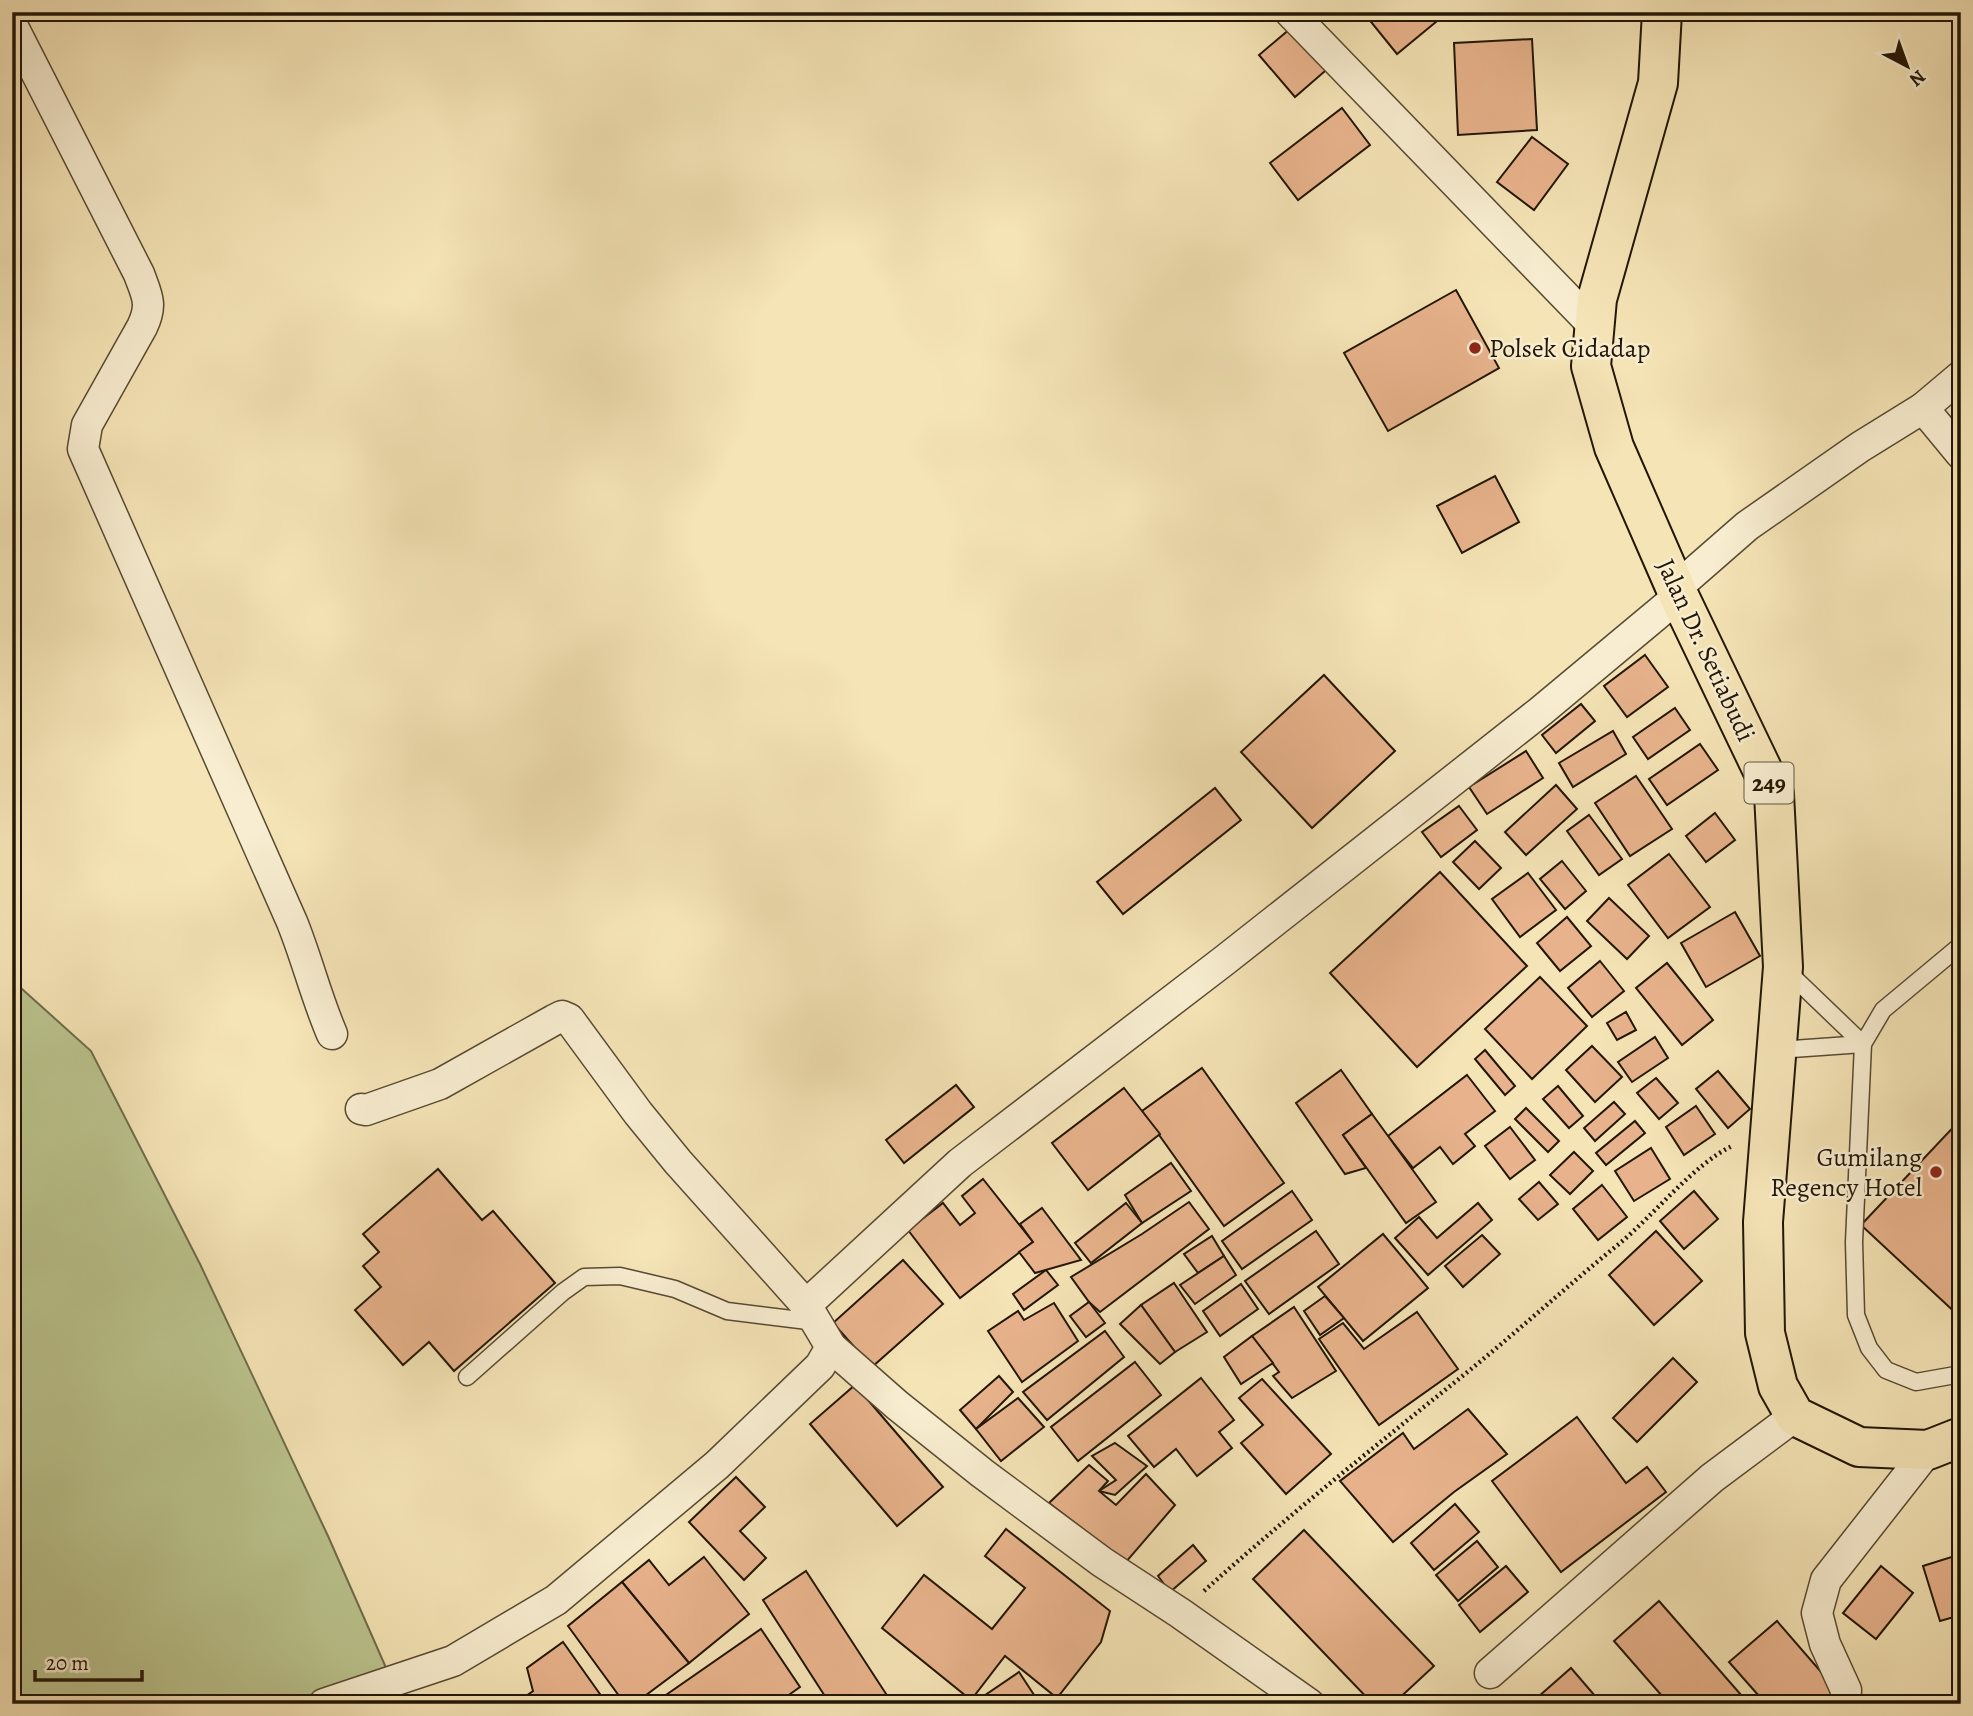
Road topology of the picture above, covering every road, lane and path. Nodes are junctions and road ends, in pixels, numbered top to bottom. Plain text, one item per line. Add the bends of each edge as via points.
1 (1290, 12) edge
2 (1662, 12) edge
3 (12, 25) edge
4 (1594, 326) junction
5 (1961, 376) edge
6 (1923, 408) junction
7 (1961, 454) edge
8 (1678, 592) junction
9 (1961, 945) edge
10 (1783, 967) junction
11 (332, 1034) dead end
12 (1863, 1045) junction
13 (1778, 1050) junction
14 (361, 1109) dead end
15 (1771, 1136) junction
16 (817, 1325) junction
17 (1961, 1374) edge
18 (467, 1377) dead end
19 (1795, 1416) junction
20 (1944, 1443) edge
21 (1180, 1613) junction
22 (1490, 1673) dead end
23 (324, 1704) edge
24 (1309, 1704) edge
25 (1845, 1704) edge

1 - 4 street
2 - 4 main road, Jalan Dr. Setiabudi / 249 via 1658,83 1597,299
3 - 11 street via 139,274 149,304 142,327 87,425 83,449 292,922
4 - 8 main road, Jalan Dr. Setiabudi / 249 via 1591,366 1615,447
5 - 6 street
6 - 7 street
6 - 8 street via 1747,526
8 - 10 main road, Jalan Dr. Setiabudi / 249 via 1774,794
8 - 16 street via 1541,711 960,1163
9 - 12 lane via 1883,1010
10 - 12 lane
10 - 13 main road, Jalan Dr. Setiabudi / 249
12 - 13 lane
12 - 17 lane via 1854,1242 1856,1315 1869,1348 1886,1370 1916,1382
13 - 15 main road, Jalan Dr. Setiabudi / 249
14 - 16 street via 440,1084 562,1016 577,1028 678,1163
15 - 19 main road, Jalan Dr. Setiabudi / 249 via 1763,1222 1765,1333 1778,1387
15 - 21 path via 1721,1151 1631,1234 1321,1489
16 - 18 lane via 727,1311 675,1289 620,1276 584,1277
16 - 21 street via 897,1405 982,1473
16 - 23 street via 820,1366 717,1465 555,1600 453,1661
19 - 20 main road via 1859,1447
19 - 22 street via 1712,1478
20 - 25 street via 1826,1580 1817,1613 1846,1690
21 - 24 street

